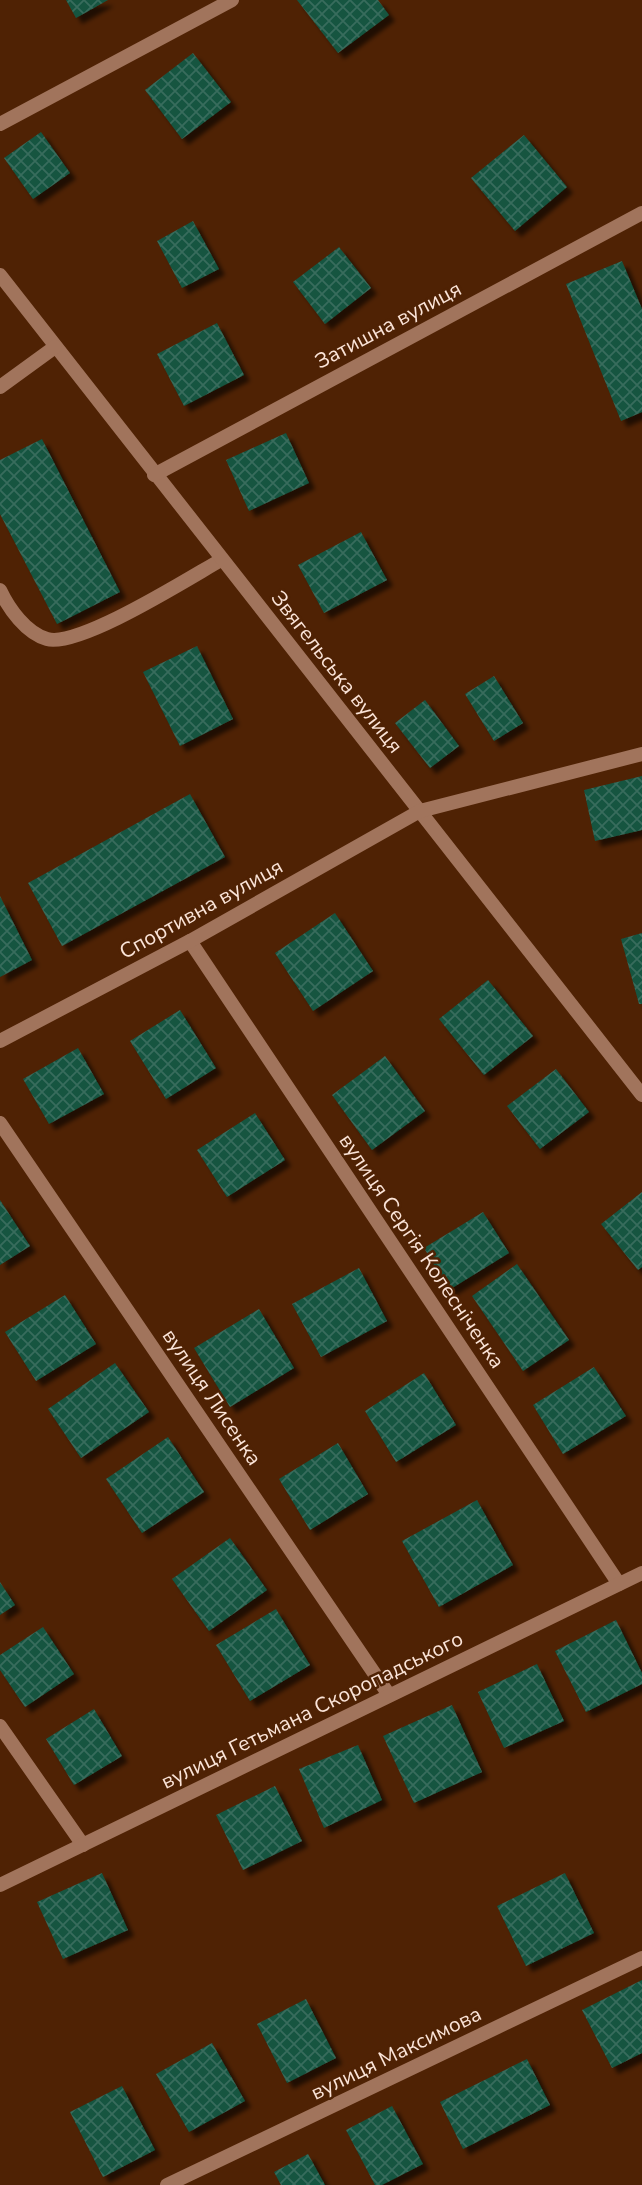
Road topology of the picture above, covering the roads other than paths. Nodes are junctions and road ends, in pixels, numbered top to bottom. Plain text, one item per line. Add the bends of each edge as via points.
1 (232, 0) edge
2 (0, 124) edge
3 (642, 213) edge
4 (0, 275) edge
5 (55, 347) junction
6 (0, 387) edge
7 (154, 475) junction
8 (221, 560) junction
9 (0, 590) edge
10 (642, 754) edge
11 (420, 811) junction
12 (190, 941) junction
13 (0, 1041) edge
14 (642, 1095) edge
15 (0, 1122) edge
16 (642, 1573) edge
17 (619, 1584) junction
18 (389, 1695) junction
19 (0, 1726) edge
20 (83, 1845) junction
21 (0, 1885) edge
22 (642, 1958) edge
23 (167, 2185) edge

1 - 2 street
3 - 7 street, Затишна вулиця
4 - 5 street, Звягельська вулиця
5 - 6 street
5 - 7 street, Звягельська вулиця
7 - 8 street, Звягельська вулиця
8 - 9 street via 93,631 69,639 48,639 31,631
8 - 11 street, Звягельська вулиця
10 - 11 street, Спортивна вулиця
11 - 12 street, Спортивна вулиця
11 - 14 street, Звягельська вулиця
12 - 13 street, Спортивна вулиця
12 - 17 street, вулиця Сергія Колесніченка
15 - 18 street, вулиця Лисенка
16 - 17 street, вулиця Гетьмана Скоропадського
17 - 18 street, вулиця Гетьмана Скоропадського
18 - 20 street, вулиця Гетьмана Скоропадського
19 - 20 street
20 - 21 street, вулиця Гетьмана Скоропадського
22 - 23 street, вулиця Максимова

